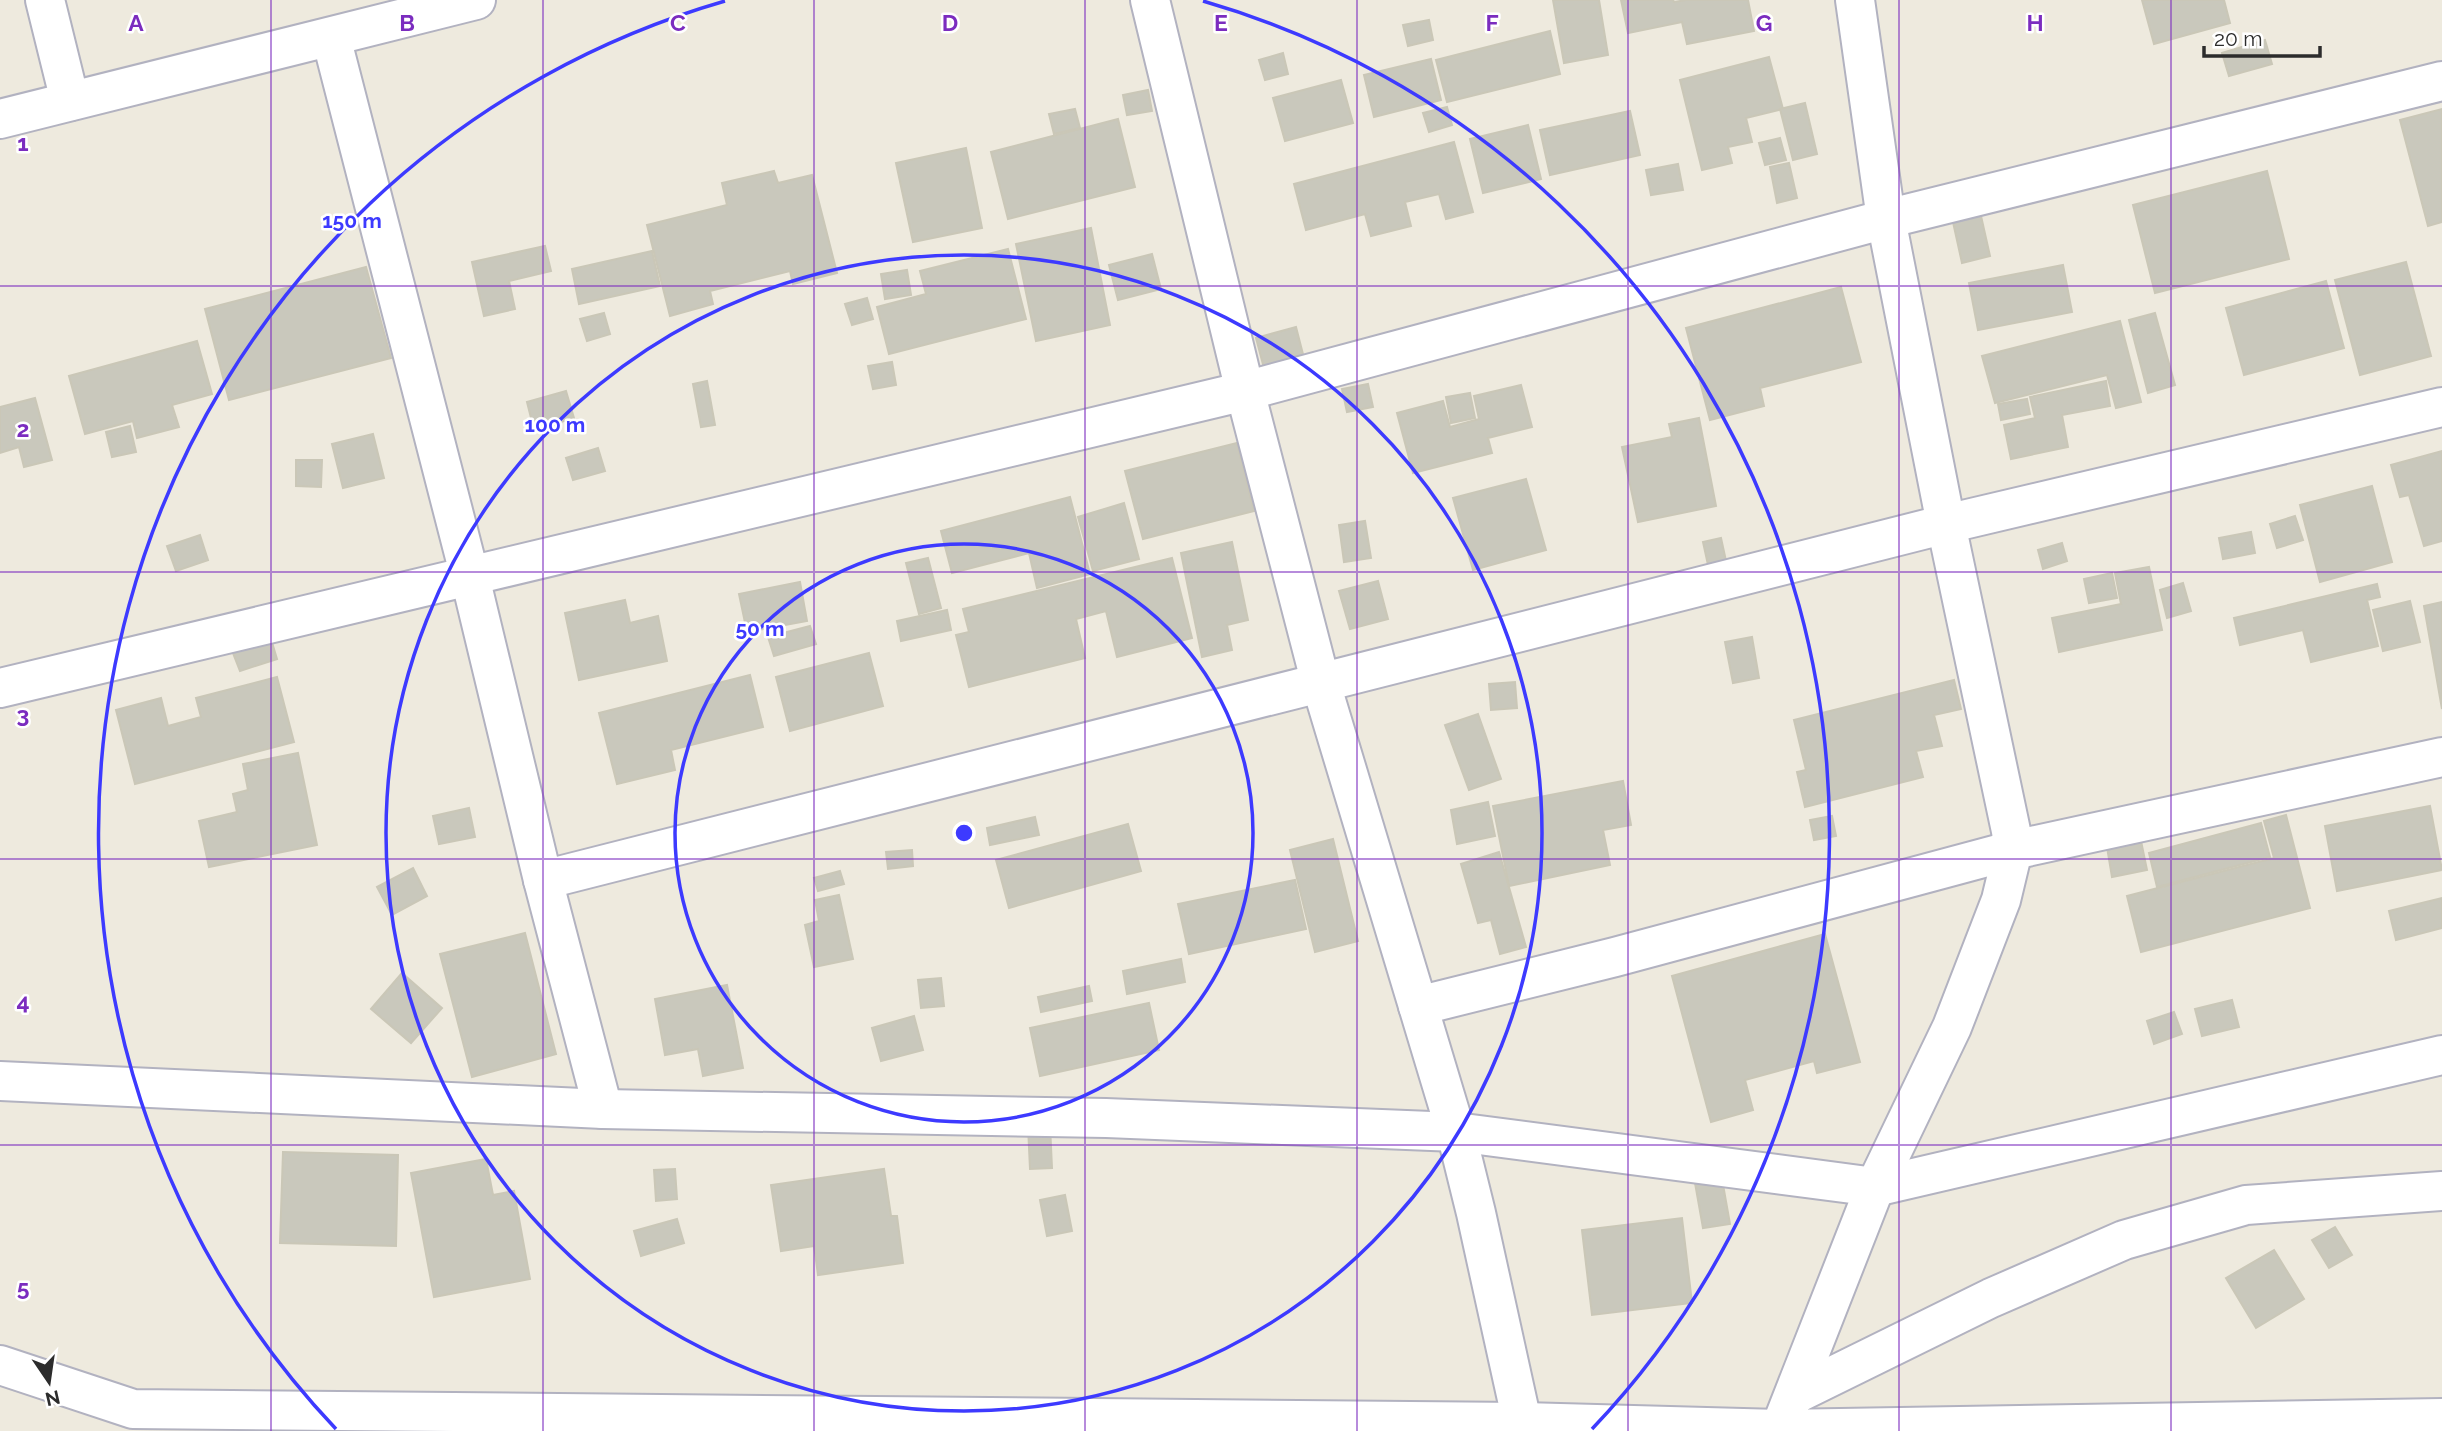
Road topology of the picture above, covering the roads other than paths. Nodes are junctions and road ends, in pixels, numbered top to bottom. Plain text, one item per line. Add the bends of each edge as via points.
1 (45, 0) edge
2 (476, 0) edge
3 (1150, 0) edge
4 (1855, 0) edge
5 (331, 37) junction
6 (2442, 81) edge
7 (70, 101) junction
8 (0, 118) edge
9 (1886, 219) junction
10 (1245, 391) junction
11 (2442, 407) edge
12 (1946, 524) junction
13 (470, 577) junction
14 (1321, 684) junction
15 (0, 688) edge
16 (2442, 757) edge
17 (2013, 850) junction
18 (543, 880) junction
19 (1418, 1006) junction
20 (2442, 1055) edge
21 (0, 1081) edge
22 (603, 1109) junction
23 (1456, 1132) junction
24 (1875, 1187) junction
25 (2442, 1191) edge
26 (0, 1365) edge
27 (1796, 1394) junction
28 (2442, 1418) edge
29 (1522, 1422) junction
30 (1780, 1429) junction

1 - 7 street
2 - 5 street
3 - 10 street
4 - 9 street
5 - 7 street
5 - 13 street
6 - 9 street
7 - 8 street
9 - 10 street
9 - 12 street
10 - 13 street
10 - 14 street
11 - 12 street
12 - 14 street
12 - 17 street
13 - 15 street
13 - 18 street
14 - 18 street
14 - 19 street
16 - 17 street
17 - 19 street
17 - 24 street via 2001,900 1952,1027
18 - 22 street
19 - 23 street
20 - 24 street
21 - 22 street
22 - 23 street via 1105,1118
23 - 24 street
23 - 29 street
24 - 27 street
25 - 27 street via 2246,1205 2124,1240 1991,1298
26 - 29 street via 133,1409
27 - 30 street
28 - 30 street
29 - 30 street

